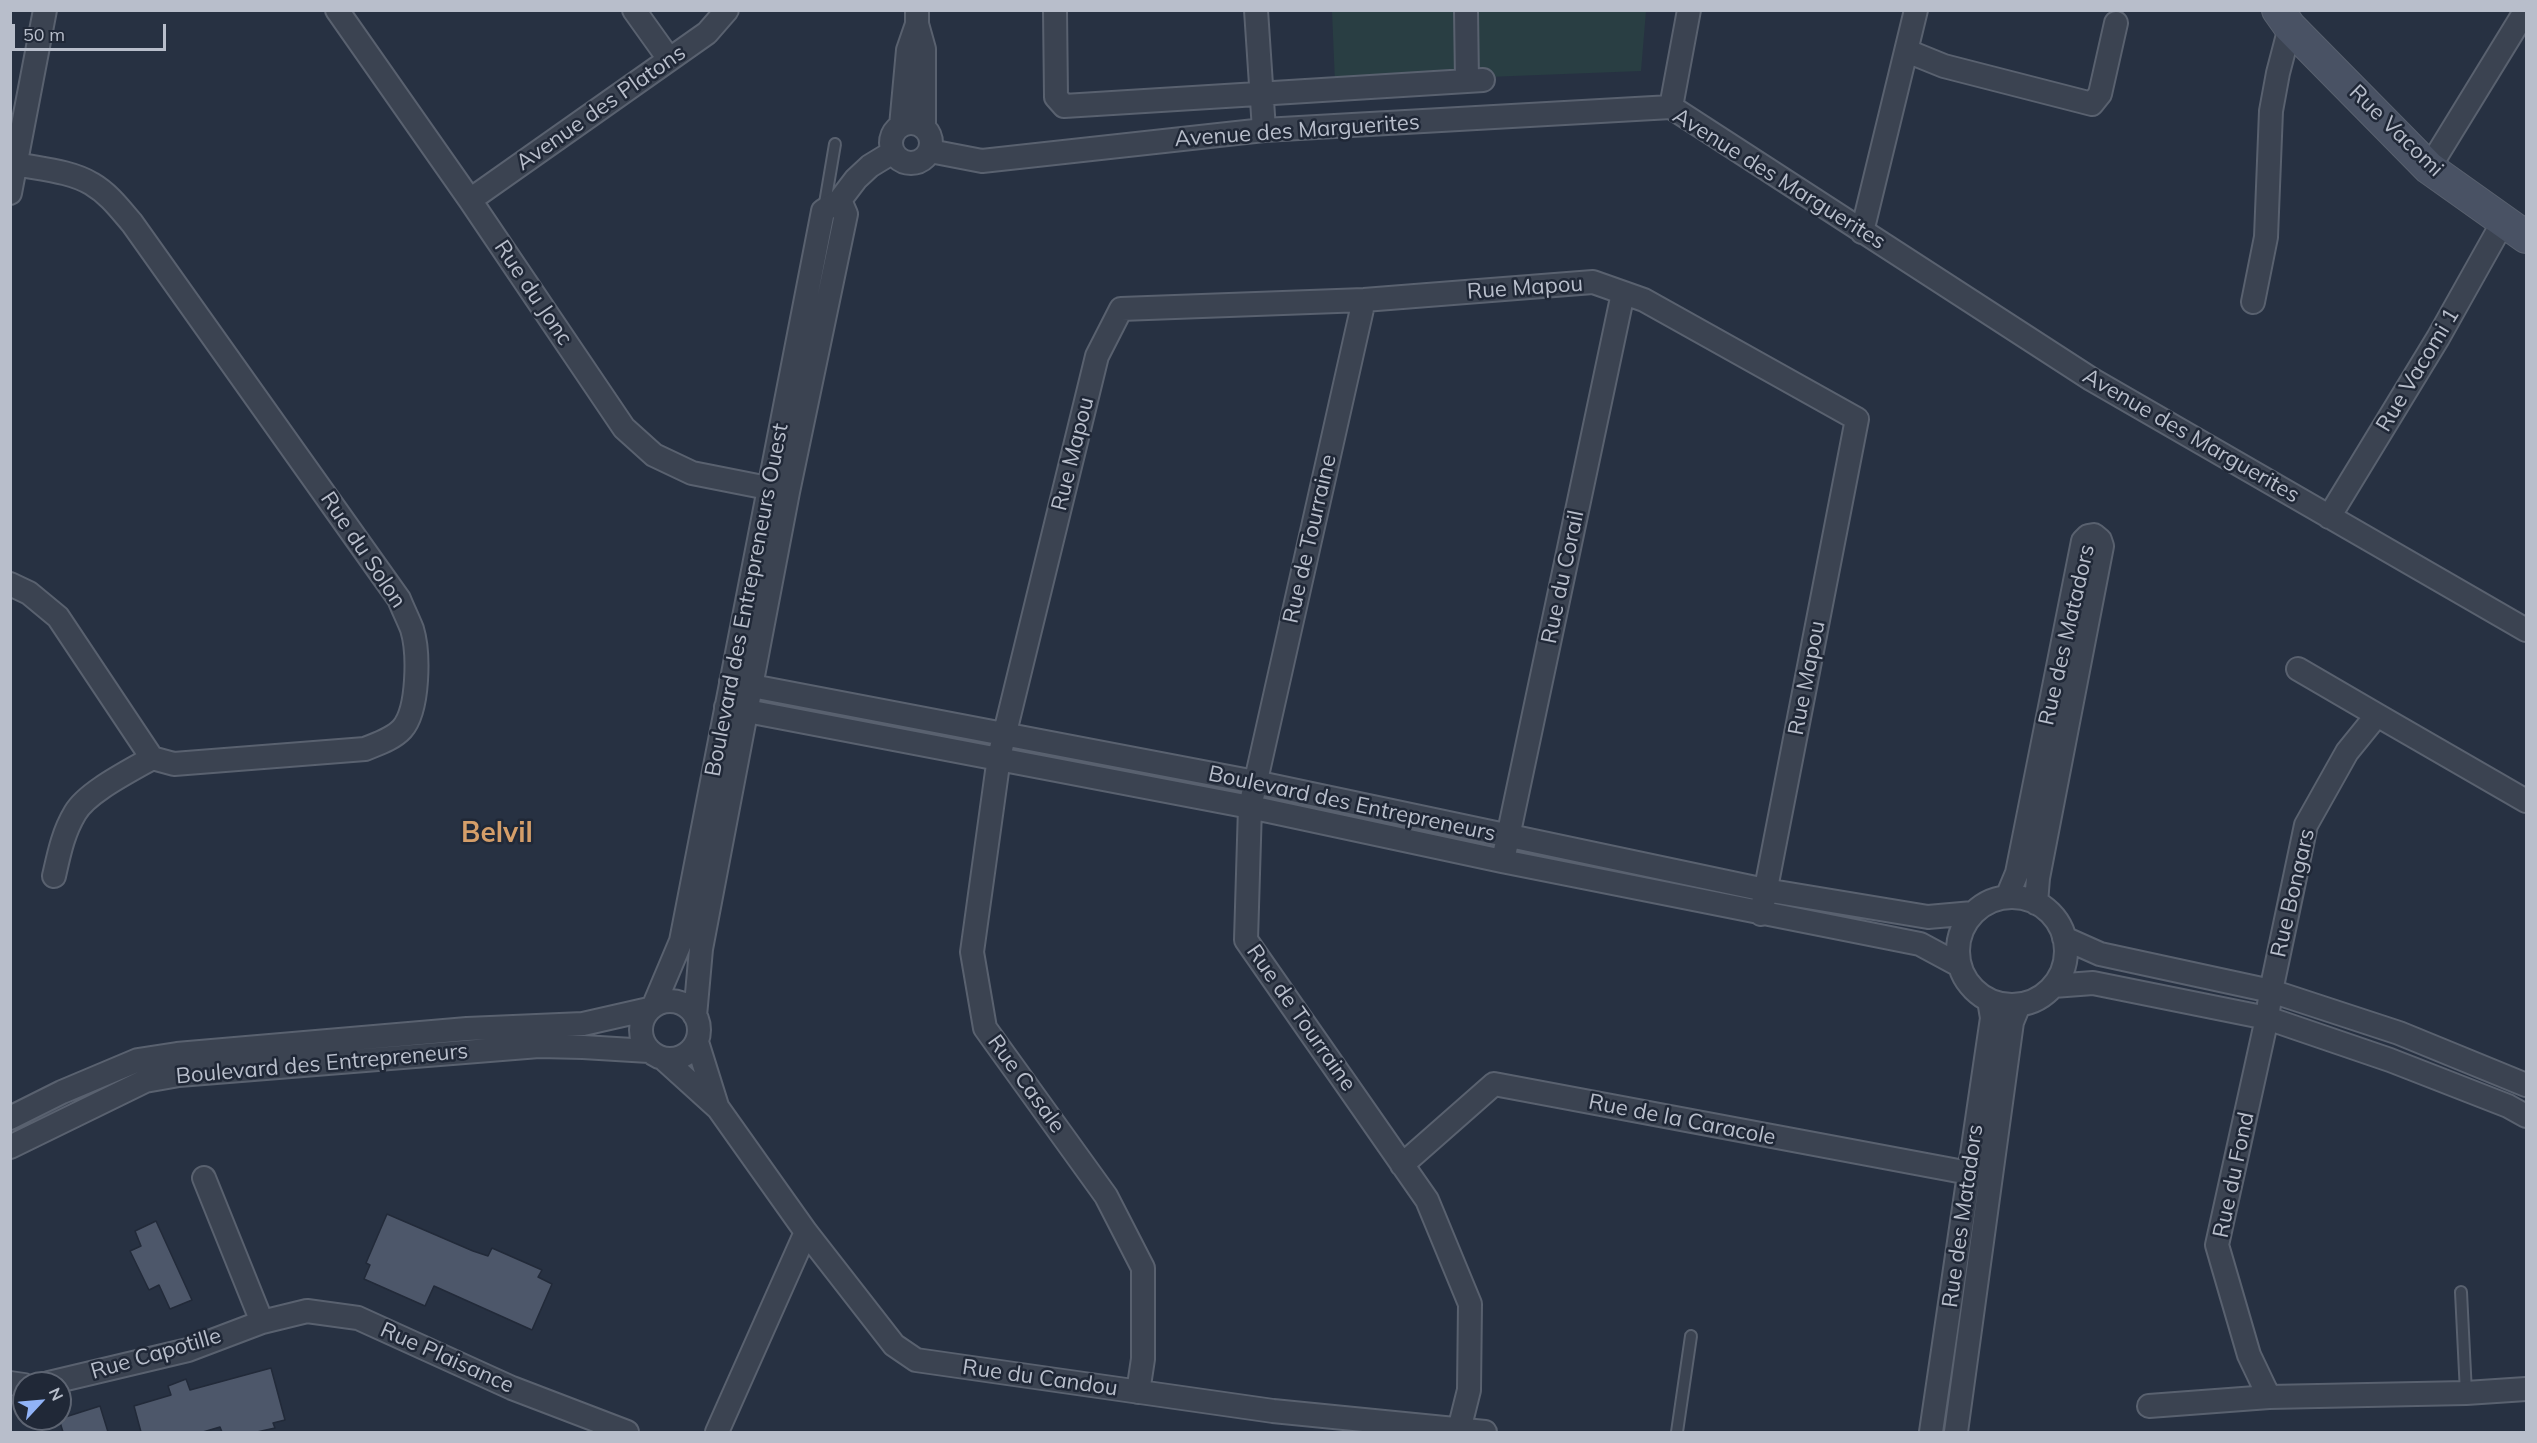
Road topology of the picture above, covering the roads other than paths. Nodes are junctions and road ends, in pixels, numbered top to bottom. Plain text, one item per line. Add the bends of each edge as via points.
1 (45, 10) edge
2 (337, 10) edge
3 (634, 10) edge
4 (727, 10) edge
5 (1055, 10) edge
6 (1256, 10) edge
7 (1466, 10) edge
8 (1689, 10) edge
9 (1916, 10) edge
10 (2526, 10) edge
11 (917, 17) edge
12 (2284, 19) edge
13 (2116, 23) dead end
14 (1907, 51) junction
15 (669, 59) junction
16 (1262, 94) junction
17 (1671, 107) junction
18 (900, 126) junction
19 (924, 128) junction
20 (1264, 130) junction
21 (835, 144) dead end
22 (930, 151) junction
23 (893, 152) junction
24 (16, 164) junction
25 (2429, 168) junction
26 (10, 193) edge
27 (470, 200) junction
28 (832, 206) junction
29 (2515, 230) edge
30 (1862, 232) junction
31 (1623, 293) junction
32 (1364, 300) junction
33 (2253, 302) dead end
34 (779, 490) junction
35 (2329, 516) junction
36 (10, 584) edge
37 (2526, 630) edge
38 (2298, 669) dead end
39 (741, 684) junction
40 (736, 708) junction
41 (2377, 715) junction
42 (1005, 733) junction
43 (999, 757) junction
44 (152, 758) junction
45 (1255, 782) junction
46 (2526, 801) edge
47 (1250, 807) junction
48 (1508, 837) junction
49 (1502, 861) junction
50 (54, 876) dead end
51 (1765, 890) junction
52 (2007, 897) junction
53 (2036, 903) junction
54 (1973, 913) junction
55 (1761, 914) junction
56 (2064, 938) junction
57 (1959, 965) junction
58 (2053, 986) junction
59 (2271, 991) junction
60 (1989, 1000) junction
61 (2019, 1005) junction
62 (651, 1007) junction
63 (695, 1016) junction
64 (2267, 1018) junction
65 (540, 1035) junction
66 (697, 1042) junction
67 (657, 1056) junction
68 (167, 1066) junction
69 (2518, 1096) edge
70 (718, 1108) junction
71 (10, 1118) edge
72 (10, 1147) edge
73 (1402, 1165) junction
74 (1980, 1174) junction
75 (204, 1178) dead end
76 (806, 1232) junction
77 (2461, 1292) dead end
78 (262, 1322) junction
79 (1691, 1336) dead end
80 (72, 1378) edge
81 (2526, 1389) edge
82 (1138, 1392) junction
83 (2466, 1393) junction
84 (2269, 1397) junction
85 (2149, 1406) dead end
86 (1459, 1430) junction
87 (627, 1432) edge
88 (717, 1432) edge
89 (1485, 1432) edge
90 (1677, 1432) edge
91 (1931, 1432) edge
92 (1956, 1432) edge

1 - 24 street
2 - 27 street, Rue du Jonc
3 - 15 street
4 - 15 street, Avenue des Platons via 707,33
5 - 16 street via 1056,97 1064,106
6 - 16 street
7 - 16 street via 1475,81
8 - 17 street
9 - 14 street
10 - 25 street
11 - 18 street via 908,50
11 - 19 street via 924,50
12 - 25 street, Rue Vacomi
12 - 33 street via 2271,111 2266,237
13 - 14 street via 2100,94 2092,104 1944,66
14 - 30 street
15 - 27 street, Avenue des Platons
16 - 20 street
17 - 20 street, Avenue des Marguerites
17 - 30 street, Avenue des Marguerites
18 - 19 street via 909,123
18 - 23 street via 891,137
19 - 22 street via 932,143
20 - 22 street, Avenue des Marguerites via 982,161
21 - 28 lane
22 - 23 street via 916,164 907,164
23 - 28 street, Boulevard des Entrepreneurs Ouest via 870,166
24 - 26 street
24 - 44 street, Rue du Solon via 91,183 132,223 377,565 399,599 412,631 417,685 412,711 402,729 385,740 365,748 174,764
25 - 29 street, Rue Vacomi
27 - 34 street, Rue du Jonc via 624,428 654,455 692,474
28 - 34 street, Boulevard des Entrepreneurs Ouest
29 - 35 street, Rue Vacomi 1 via 2439,338
30 - 35 street, Avenue des Marguerites via 2091,379
31 - 32 street, Rue Mapou via 1593,282
31 - 48 street, Rue du Corail
31 - 51 street, Rue Mapou via 1644,300 1857,419
32 - 42 street, Rue Mapou via 1120,309 1097,356
32 - 45 street, Rue de Tourraine
34 - 39 street, Boulevard des Entrepreneurs Ouest
35 - 37 street, Avenue des Marguerites
36 - 44 street via 29,593 58,617
38 - 41 street
39 - 40 street, Boulevard des Entrepreneurs Ouest
39 - 42 street, Boulevard des Entrepreneurs
40 - 43 street, Boulevard des Entrepreneurs
40 - 62 street, Boulevard des Entrepreneurs Ouest via 681,941
40 - 63 street, Boulevard des Entrepreneurs Ouest
41 - 46 street
41 - 59 street, Rue Bongars via 2347,753 2306,825
42 - 43 street, Rue Mapou
42 - 45 street, Boulevard des Entrepreneurs
43 - 47 street, Boulevard des Entrepreneurs
43 - 82 street, Rue Casale via 972,952 985,1028 1106,1196 1143,1268 1143,1359
44 - 50 street via 76,810 64,834
45 - 47 street, Rue de Tourraine
45 - 48 street, Boulevard des Entrepreneurs
47 - 49 street, Boulevard des Entrepreneurs
47 - 73 street, Rue de Tourraine via 1246,940
48 - 49 street, Rue du Corail
48 - 51 street, Boulevard des Entrepreneurs
49 - 55 street, Boulevard des Entrepreneurs
51 - 54 street, Boulevard des Entrepreneurs via 1928,917
51 - 55 street, Rue Mapou
52 - 53 street
52 - 53 street, Rue des Matadors via 2017,873 2083,541 2094,535 2102,546
52 - 54 street
53 - 56 street via 2054,917
54 - 57 street via 1959,937
55 - 57 street, Boulevard des Entrepreneurs via 1920,944
56 - 58 street via 2064,963
56 - 59 street via 2100,954
57 - 60 street via 1967,982
58 - 61 street
58 - 64 street via 2094,983
59 - 64 street, Rue Bongars
59 - 69 street via 2399,1033
60 - 61 street
60 - 74 street, Rue des Matadors via 1992,1018
61 - 74 street, Rue des Matadors
62 - 63 street, Boulevard des Entrepreneurs via 667,1001 680,1003
62 - 65 street, Boulevard des Entrepreneurs
62 - 67 street via 640,1031 644,1046
63 - 66 street via 699,1024
64 - 69 street via 2390,1060
64 - 84 street, Rue du Fond via 2217,1245 2248,1355
65 - 67 street, Boulevard des Entrepreneurs via 583,1047
65 - 68 street, Boulevard des Entrepreneurs
66 - 67 street, Boulevard des Entrepreneurs via 681,1058
66 - 70 street, Rue du Candou
67 - 70 street, Rue du Candou
68 - 71 street, Boulevard des Entrepreneurs via 138,1060
68 - 72 street, Boulevard des Entrepreneurs via 145,1081
70 - 76 street, Rue du Candou
73 - 74 street, Rue de la Caracole via 1494,1084
73 - 86 street, Rue de Tourraine via 1426,1200 1470,1304 1469,1390
74 - 91 street, Rue des Matadors
74 - 92 street, Rue des Matadors
75 - 78 street
76 - 82 street, Rue du Candou via 894,1345 916,1360
76 - 88 street
77 - 83 lane
78 - 80 street, Rue Capotille via 188,1350
78 - 87 street, Rue Plaisance via 307,1311 358,1318 512,1388
79 - 90 lane
81 - 83 street
82 - 86 street, Rue du Candou
83 - 84 street
84 - 85 street
86 - 89 street, Rue du Candou

